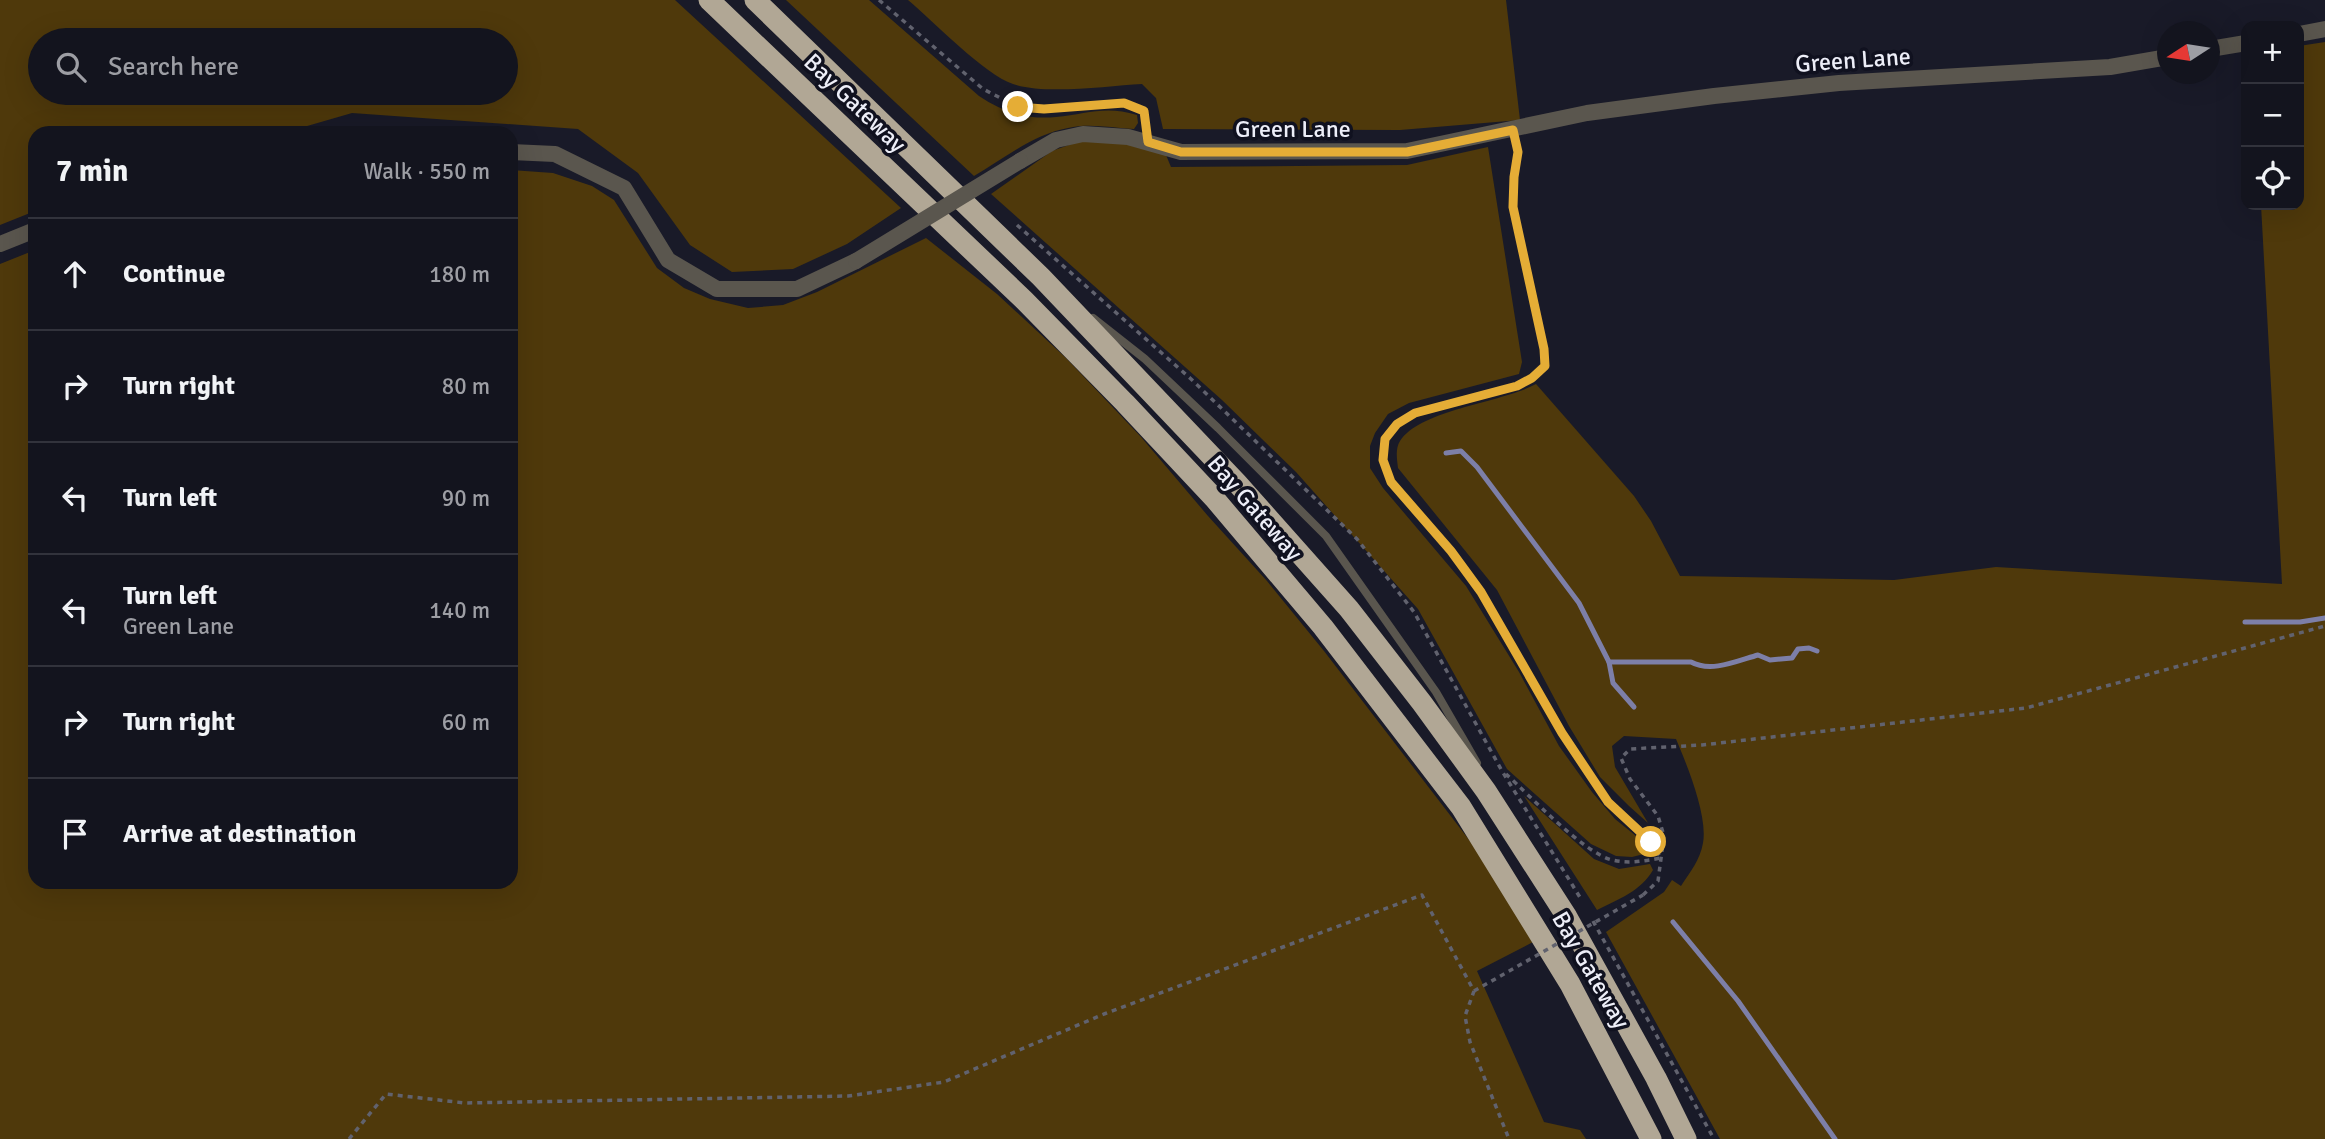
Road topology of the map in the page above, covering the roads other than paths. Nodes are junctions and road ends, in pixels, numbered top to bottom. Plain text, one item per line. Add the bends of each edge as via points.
1 (709, 0) edge
2 (754, 0) edge
3 (2325, 29) edge
4 (2304, 33) edge
5 (2241, 44) edge
6 (2220, 47) edge
7 (2157, 59) edge
8 (518, 152) edge
9 (28, 233) edge
10 (0, 244) edge
11 (1041, 277) junction
12 (1567, 917) junction
13 (1651, 1139) edge
14 (1686, 1139) edge

1 - 13 highway, Bay Gateway via 1024,300 1125,403 1214,498 1323,627 1461,807 1570,984
2 - 11 highway, Bay Gateway
3 - 4 street
5 - 6 street
7 - 8 street, Green Lane, bridge via 2109,67 1766,89 1587,113 1407,152 1181,152 1128,137 1083,134 1056,140 856,261 797,289 717,289 668,260 624,188 555,154
9 - 10 street
11 - 12 highway, Bay Gateway via 1237,483 1349,609 1486,791
11 - 12 lane via 1145,359 1326,536 1436,692
12 - 14 highway, Bay Gateway

